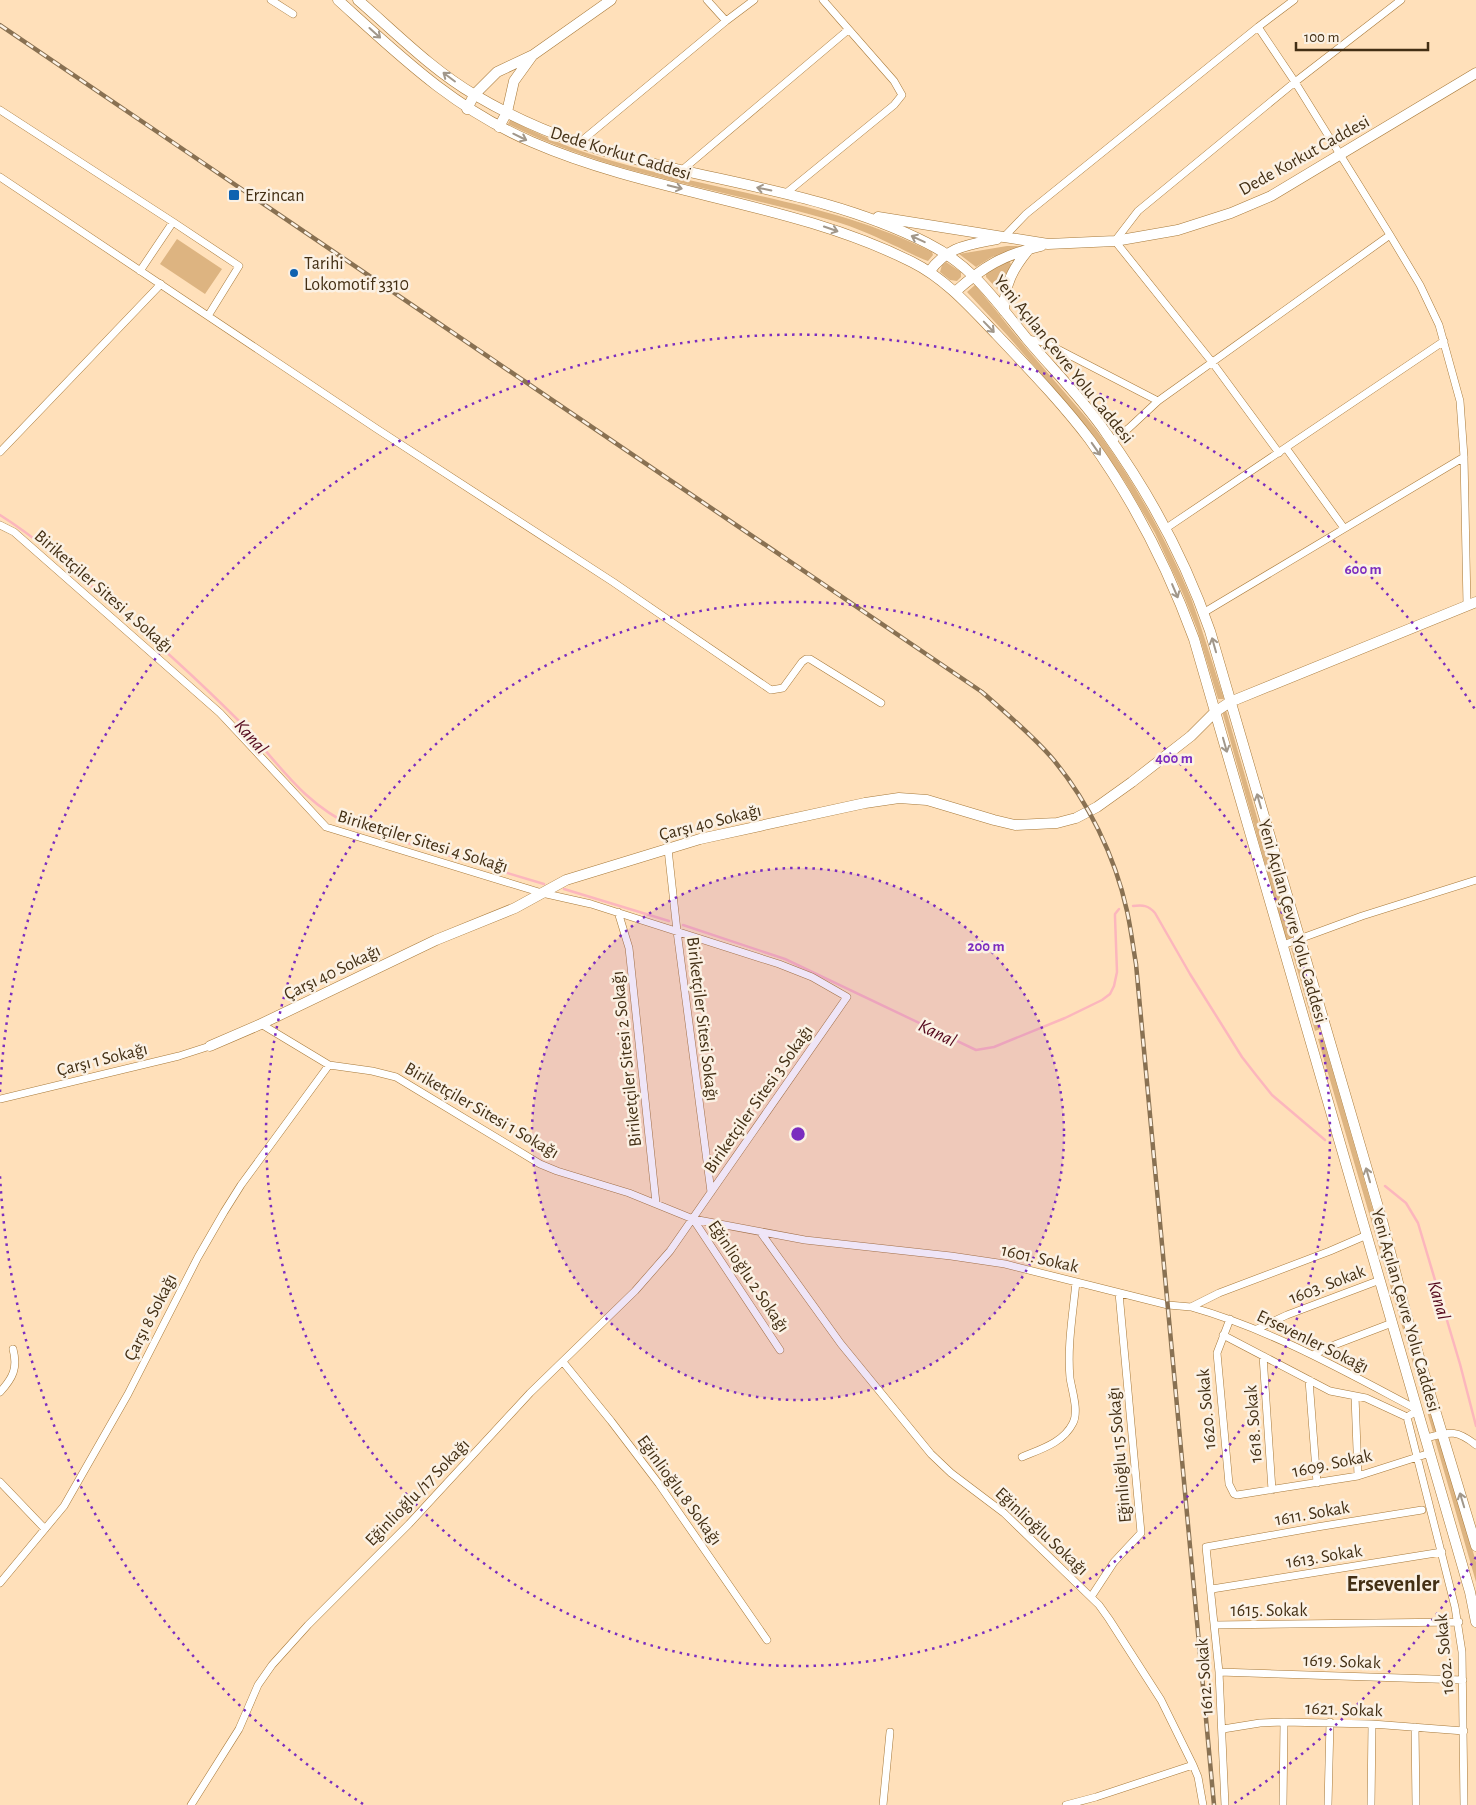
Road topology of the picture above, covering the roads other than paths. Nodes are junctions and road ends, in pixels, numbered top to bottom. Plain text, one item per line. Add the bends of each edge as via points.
1 (271, 0) edge
2 (338, 0) edge
3 (358, 0) edge
4 (611, 0) edge
5 (707, 0) edge
6 (754, 0) edge
7 (823, 0) edge
8 (1294, 0) edge
9 (1401, 0) edge
10 (293, 14) dead end
11 (726, 21) junction
12 (1258, 27) junction
13 (848, 30) junction
14 (533, 55) junction
15 (1476, 73) edge
16 (1295, 82) junction
17 (474, 95) junction
18 (467, 109) junction
19 (0, 110) edge
20 (507, 112) junction
21 (500, 127) junction
22 (579, 143) junction
23 (1340, 155) junction
24 (681, 171) junction
25 (0, 177) edge
26 (785, 194) junction
27 (852, 213) junction
28 (173, 222) junction
29 (1390, 235) junction
30 (1003, 238) junction
31 (1115, 241) junction
32 (1048, 244) junction
33 (1028, 249) junction
34 (946, 254) junction
35 (140, 271) junction
36 (929, 272) junction
37 (974, 275) junction
38 (161, 284) junction
39 (955, 292) junction
40 (1004, 311) junction
41 (208, 316) junction
42 (1027, 339) junction
43 (1444, 341) junction
44 (1212, 362) junction
45 (1158, 401) junction
46 (1112, 441) junction
47 (1286, 448) junction
48 (0, 452) edge
49 (1279, 453) junction
50 (1464, 457) junction
51 (0, 525) edge
52 (1344, 528) junction
53 (1165, 529) junction
54 (1472, 604) edge
55 (1204, 613) junction
56 (1230, 702) junction
57 (881, 703) dead end
58 (1215, 712) junction
59 (668, 849) junction
60 (1476, 880) edge
61 (542, 893) junction
62 (618, 912) junction
63 (677, 931) junction
64 (1300, 940) junction
65 (1283, 945) junction
66 (848, 997) joint
67 (261, 1024) junction
68 (210, 1046) joint
69 (330, 1064) junction
70 (0, 1099) edge
71 (711, 1192) junction
72 (656, 1203) junction
73 (693, 1219) junction
74 (761, 1233) junction
75 (1367, 1235) junction
76 (1380, 1280) junction
77 (1076, 1282) junction
78 (1119, 1293) junction
79 (1191, 1307) junction
80 (1230, 1319) junction
81 (1392, 1323) junction
82 (1257, 1329) junction
83 (1223, 1335) junction
84 (13, 1349) dead end
85 (780, 1350) dead end
86 (1312, 1355) junction
87 (1263, 1356) junction
88 (563, 1362) junction
89 (1309, 1380) junction
90 (0, 1392) edge
91 (1355, 1396) junction
92 (1418, 1410) junction
93 (1407, 1417) junction
94 (1442, 1434) junction
95 (1426, 1438) junction
96 (1476, 1445) edge
97 (1430, 1453) junction
98 (1022, 1457) dead end
99 (1417, 1457) junction
100 (1358, 1476) junction
101 (0, 1482) edge
102 (1317, 1483) junction
103 (1272, 1490) junction
104 (1237, 1495) joint
105 (1422, 1510) dead end
106 (45, 1529) junction
107 (1476, 1546) edge
108 (1206, 1547) joint
109 (1442, 1552) junction
110 (0, 1583) edge
111 (1212, 1589) junction
112 (1091, 1597) junction
113 (1459, 1622) junction
114 (1476, 1622) edge
115 (1215, 1625) junction
116 (767, 1640) dead end
117 (1219, 1672) junction
118 (1463, 1680) junction
119 (1284, 1722) junction
120 (1330, 1722) junction
121 (1372, 1724) junction
122 (1415, 1727) junction
123 (1223, 1730) junction
124 (1464, 1731) junction
125 (890, 1732) dead end
126 (1194, 1765) junction
127 (191, 1805) edge
128 (883, 1805) edge
129 (1066, 1805) edge
130 (1203, 1805) edge
131 (1225, 1805) edge
132 (1283, 1805) edge
133 (1328, 1805) edge
134 (1371, 1805) edge
135 (1416, 1805) edge
136 (1464, 1805) edge

1 - 10 street
2 -> 18 main road, Dede Korkut Caddesi via 418,72
17 -> 3 main road, Dede Korkut Caddesi via 428,61
4 - 14 main road
5 - 11 street
6 - 11 street
7 - 13 street
8 - 12 street
9 - 16 street
11 - 22 street
12 - 16 street
12 - 30 street via 1026,214
13 - 24 street
13 - 26 street via 894,81 902,95
14 - 17 main road via 497,72
14 - 20 main road via 514,81
15 - 23 main road, Dede Korkut Caddesi
16 - 23 street
16 - 31 street via 1138,210
17 - 18 main road
17 - 20 main road, Dede Korkut Caddesi
18 - 21 main road, Dede Korkut Caddesi
19 - 28 street
20 - 21 main road
20 - 22 main road, Dede Korkut Caddesi
21 -> 36 main road, Dede Korkut Caddesi via 596,166 814,223 865,241
22 - 24 main road, Dede Korkut Caddesi
23 - 29 street
23 - 31 main road, Dede Korkut Caddesi via 1271,196 1231,213 1178,230
26 -> 24 main road, Dede Korkut Caddesi
25 - 35 street
26 - 27 main road, Dede Korkut Caddesi
27 - 30 main road, Dede Korkut Caddesi
34 -> 27 main road, Dede Korkut Caddesi via 914,237
28 - 35 street
28 - 41 street via 239,266
29 - 43 street via 1420,285 1440,325
29 - 44 street
30 - 32 main road, Dede Korkut Caddesi
30 - 34 main road, Dede Korkut Caddesi via 960,247
31 - 32 main road, Dede Korkut Caddesi
31 - 44 street
32 - 33 main road, Dede Korkut Caddesi
33 - 37 main road, Dede Korkut Caddesi via 992,263
33 - 40 main road via 1008,280
34 - 36 main road, Dede Korkut Caddesi
34 - 37 main road, Dede Korkut Caddesi
35 - 38 street
36 - 39 main road, Dede Korkut Caddesi
37 - 39 main road, Dede Korkut Caddesi
37 - 40 main road, Yeni Açılan Çevre Yolu Caddesi
38 - 41 street
38 - 48 street
39 -> 58 main road, Yeni Açılan Çevre Yolu Caddesi via 1074,420 1133,506 1184,611
40 - 42 main road, Yeni Açılan Çevre Yolu Caddesi
41 - 57 street via 771,690 784,688 802,662 810,659
42 - 45 street via 1044,342
42 - 46 main road, Yeni Açılan Çevre Yolu Caddesi
43 - 47 street
43 - 50 street via 1460,401
44 - 45 street
44 - 49 street
45 - 46 street
46 - 53 main road, Yeni Açılan Çevre Yolu Caddesi
47 - 49 street
47 - 52 street
49 - 53 street
50 - 52 street
50 - 54 street
51 - 61 street, Biriketçiler Sitesi 4 Sokağı via 14,532 220,713 326,827
52 - 55 street
53 - 55 main road, Yeni Açılan Çevre Yolu Caddesi
54 - 56 main road, Çarşı 40 Sokağı
56 -> 55 main road, Yeni Açılan Çevre Yolu Caddesi
56 - 58 main road, Çarşı 40 Sokağı
64 -> 56 main road, Yeni Açılan Çevre Yolu Caddesi
58 - 59 main road, Çarşı 40 Sokağı via 1191,736 1132,782 1085,814 1062,822 1015,825 927,800 899,798
58 -> 65 main road, Yeni Açılan Çevre Yolu Caddesi
59 - 61 main road, Çarşı 40 Sokağı via 573,878
59 - 63 street, Biriketçiler Sitesi Sokağı
60 - 64 street via 1362,916
61 - 62 street, Biriketçiler Sitesi 4 Sokağı
61 - 67 main road, Çarşı 40 Sokağı
62 - 63 street, Biriketçiler Sitesi 4 Sokağı
62 - 72 street, Biriketçiler Sitesi 2 Sokağı via 629,948
63 - 66 street, Biriketçiler Sitesi 4 Sokağı via 794,969
63 - 71 street, Biriketçiler Sitesi Sokağı
64 - 65 street
94 -> 64 main road, Yeni Açılan Çevre Yolu Caddesi
65 - 75 main road, Yeni Açılan Çevre Yolu Caddesi
66 - 71 street, Biriketçiler Sitesi 3 Sokağı
67 - 68 main road, Çarşı 40 Sokağı
67 - 69 street, Biriketçiler Sitesi 1 Sokağı
68 - 70 street, Çarşı 1 Sokağı
69 - 72 street, Biriketçiler Sitesi 1 Sokağı via 396,1077 540,1164
69 - 106 street, Çarşı 8 Sokağı via 241,1184 198,1257 89,1464 64,1506
71 - 73 street, Biriketçiler Sitesi 3 Sokağı
72 - 73 street, Biriketçiler Sitesi 1 Sokağı
73 - 74 street, 1601. Sokak
73 - 85 street, Eğinlioğlu 2 Sokağı
73 - 88 street, Eğinlioğlu /17 Sokağı via 670,1252 641,1284
74 - 77 street, 1601. Sokak via 975,1258
74 - 112 street, Eğinlioğlu Sokağı via 841,1344 931,1454 1004,1513
75 - 76 main road, Yeni Açılan Çevre Yolu Caddesi
75 - 79 street
76 - 81 main road, Yeni Açılan Çevre Yolu Caddesi
76 - 82 street, 1603. Sokak
77 - 78 street, 1601. Sokak
77 - 98 street via 1069,1364 1074,1422 1053,1444
78 - 79 street, 1601. Sokak
78 - 112 street, Eğinlioğlu 15 Sokağı via 1141,1534 1114,1562
79 - 80 street, Ersevenler Sokağı
80 - 82 street, Ersevenler Sokağı
80 - 83 street, 1620. Sokak
81 - 86 street
81 - 92 main road, Yeni Açılan Çevre Yolu Caddesi
82 - 86 street, Ersevenler Sokağı
83 - 87 street
83 - 104 street, 1620. Sokak via 1216,1353 1228,1484
84 - 90 street via 15,1372
86 - 92 street, Ersevenler Sokağı
87 - 89 street
87 - 103 street, 1618. Sokak
88 - 116 street, Eğinlioğlu 8 Sokağı via 660,1484
88 - 127 street, Eğinlioğlu /17 Sokağı via 272,1665 258,1685 239,1730
89 - 91 street via 1336,1393
89 - 102 street
91 - 93 street via 1374,1400
91 - 100 street
92 - 93 street
92 - 95 main road, Yeni Açılan Çevre Yolu Caddesi
93 - 99 street, 1602. Sokak
94 - 95 street
94 - 96 street via 1460,1434
107 -> 94 main road, Yeni Açılan Çevre Yolu Caddesi
95 - 97 main road, Yeni Açılan Çevre Yolu Caddesi
97 - 99 street, 1609. Sokak
97 - 114 main road, Yeni Açılan Çevre Yolu Caddesi
99 - 100 street, 1609. Sokak
99 - 109 street, 1602. Sokak
100 - 102 street, 1609. Sokak
101 - 106 street
102 - 103 street, 1609. Sokak
103 - 104 street, 1609. Sokak
105 - 108 street, 1611. Sokak
106 - 110 street, Çarşı 8 Sokağı
108 - 111 street, 1612. Sokak
109 - 111 street, 1613. Sokak
109 - 113 street, 1602. Sokak
111 - 115 street, 1612. Sokak
112 - 126 street, Eğinlioğlu Sokağı via 1110,1619 1161,1700
113 - 115 street, 1615. Sokak
113 - 118 street, 1602. Sokak
115 - 117 street, 1612. Sokak
117 - 118 street, 1619. Sokak
117 - 123 street, 1612. Sokak
118 - 124 street, 1602. Sokak
119 - 120 street, 1621. Sokak
119 - 123 street, 1621. Sokak
119 - 132 street
120 - 121 street, 1621. Sokak
120 - 133 street
121 - 122 street, 1621. Sokak
121 - 134 street
122 - 124 street, 1621. Sokak
122 - 135 street
123 - 131 street, 1612. Sokak
124 - 136 street, 1602. Sokak
125 - 128 street
126 - 129 street
126 - 130 street, Eğinlioğlu Sokağı

